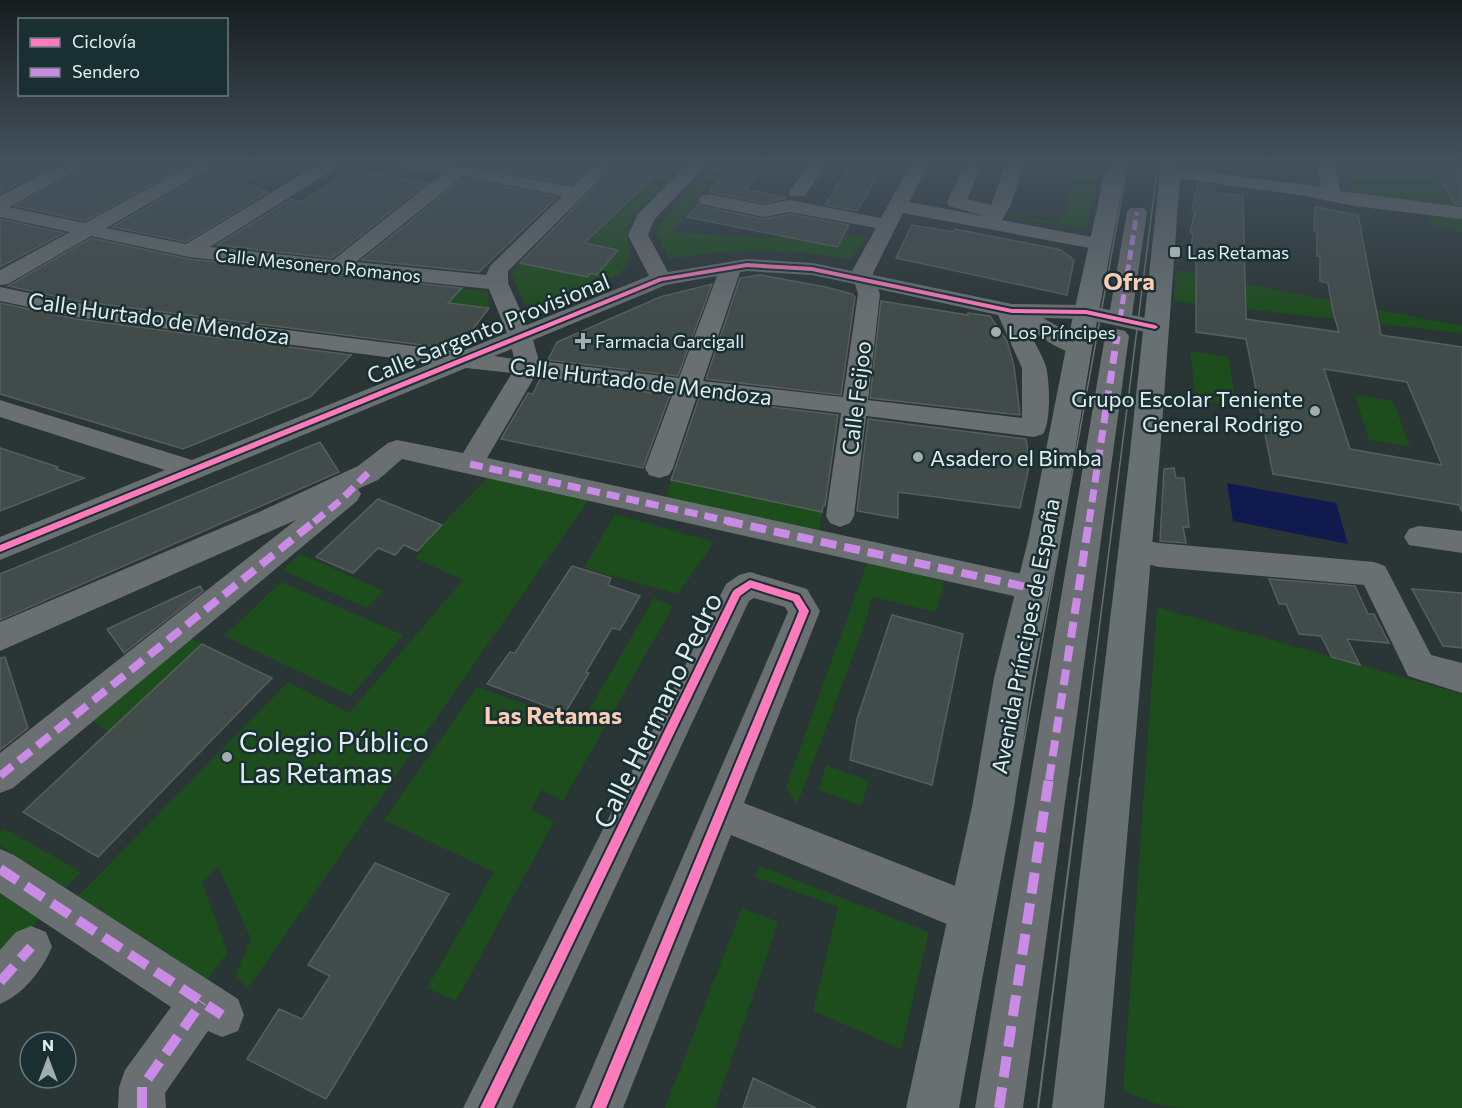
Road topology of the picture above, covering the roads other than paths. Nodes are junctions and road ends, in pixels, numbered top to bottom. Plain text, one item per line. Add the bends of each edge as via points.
1 (17, 215) edge
2 (118, 215) edge
3 (248, 215) edge
4 (403, 215) edge
5 (554, 215) edge
6 (648, 215) edge
7 (834, 215) edge
8 (893, 215) edge
9 (978, 215) edge
10 (987, 215) edge
11 (1106, 215) edge
12 (1137, 215) edge
13 (1165, 215) edge
14 (993, 217) junction
15 (888, 225) junction
16 (90, 231) junction
17 (1100, 244) junction
18 (189, 251) junction
19 (338, 266) junction
20 (731, 267) junction
21 (0, 279) edge
22 (661, 279) junction
23 (865, 281) junction
24 (496, 284) junction
25 (0, 294) edge
26 (1015, 313) junction
27 (1119, 328) junction
28 (1082, 330) junction
29 (520, 336) junction
30 (1154, 336) junction
31 (464, 360) junction
32 (528, 367) junction
33 (687, 387) junction
34 (854, 407) junction
35 (0, 408) edge
36 (475, 456) junction
37 (659, 468) dead end
38 (194, 470) junction
39 (368, 473) junction
40 (840, 516) dead end
41 (1419, 537) dead end
42 (1462, 542) edge
43 (0, 549) edge
44 (1135, 550) junction
45 (1031, 588) junction
46 (0, 637) edge
47 (1462, 678) edge
48 (0, 776) edge
49 (720, 812) junction
50 (0, 869) edge
51 (971, 913) junction
52 (50, 927) junction
53 (0, 982) edge
54 (142, 1108) edge
55 (487, 1108) edge
56 (599, 1108) edge
57 (932, 1108) edge
58 (999, 1108) edge
59 (1078, 1108) edge

1 - 16 street, Calle Mesonero Romanos
2 - 16 street
3 - 18 street
4 - 19 street
5 - 24 street via 497,270
6 - 22 street via 638,235
7 - 15 street
8 - 15 street, Calle Feijoo
9 - 14 street
10 - 14 street
11 - 17 main road, Avenida Príncipes de España
12 - 27 street, Avenida Príncipes de España
13 - 30 main road
14 - 17 street
15 - 23 street, Calle Feijoo via 862,273
16 - 18 street, Calle Mesonero Romanos
16 - 21 street
17 - 28 main road, Avenida Príncipes de España
18 - 19 street, Calle Mesonero Romanos
19 - 24 street, Calle Mesonero Romanos
20 - 22 street, Calle Sargento Provisional
20 - 23 street, Calle Sargento Provisional via 812,269
20 - 33 street
22 - 29 street, Calle Sargento Provisional
23 - 26 street, Calle Sargento Provisional
23 - 34 street, Calle Feijoo via 869,294
24 - 29 street
25 - 31 street, Calle Hurtado de Mendoza via 77,310
26 - 28 street, Calle Sargento Provisional
26 - 28 street, Calle Sargento Provisional
26 - 34 street, Calle Hurtado de Mendoza via 1034,368 1034,428
27 - 28 street, Calle Sargento Provisional
27 - 30 street, Calle Sargento Provisional
27 - 58 street, Avenida Príncipes de España
28 - 45 main road, Avenida Príncipes de España via 1045,536
29 - 31 street, Calle Sargento Provisional
29 - 32 street
30 - 44 main road
31 - 32 street, Calle Hurtado de Mendoza
31 - 38 street, Calle Sargento Provisional
32 - 33 street, Calle Hurtado de Mendoza
32 - 36 street
33 - 34 street, Calle Hurtado de Mendoza
33 - 37 street
34 - 40 street, Calle Feijoo
35 - 38 street
36 - 39 street via 397,449
36 - 45 street
38 - 43 street, Calle Sargento Provisional
39 - 46 street
39 - 48 street via 341,500
41 - 42 street
44 - 47 street via 1374,574 1420,666
44 - 59 main road
45 - 51 main road, Avenida Príncipes de España
49 - 51 street
49 - 55 street, Calle Hermano Pedro via 804,611 796,598 750,584 737,593
49 - 56 street, Calle Hermano Pedro
50 - 52 street
51 - 57 main road, Avenida Príncipes de España
52 - 53 street
52 - 54 street via 212,1009 142,1087

